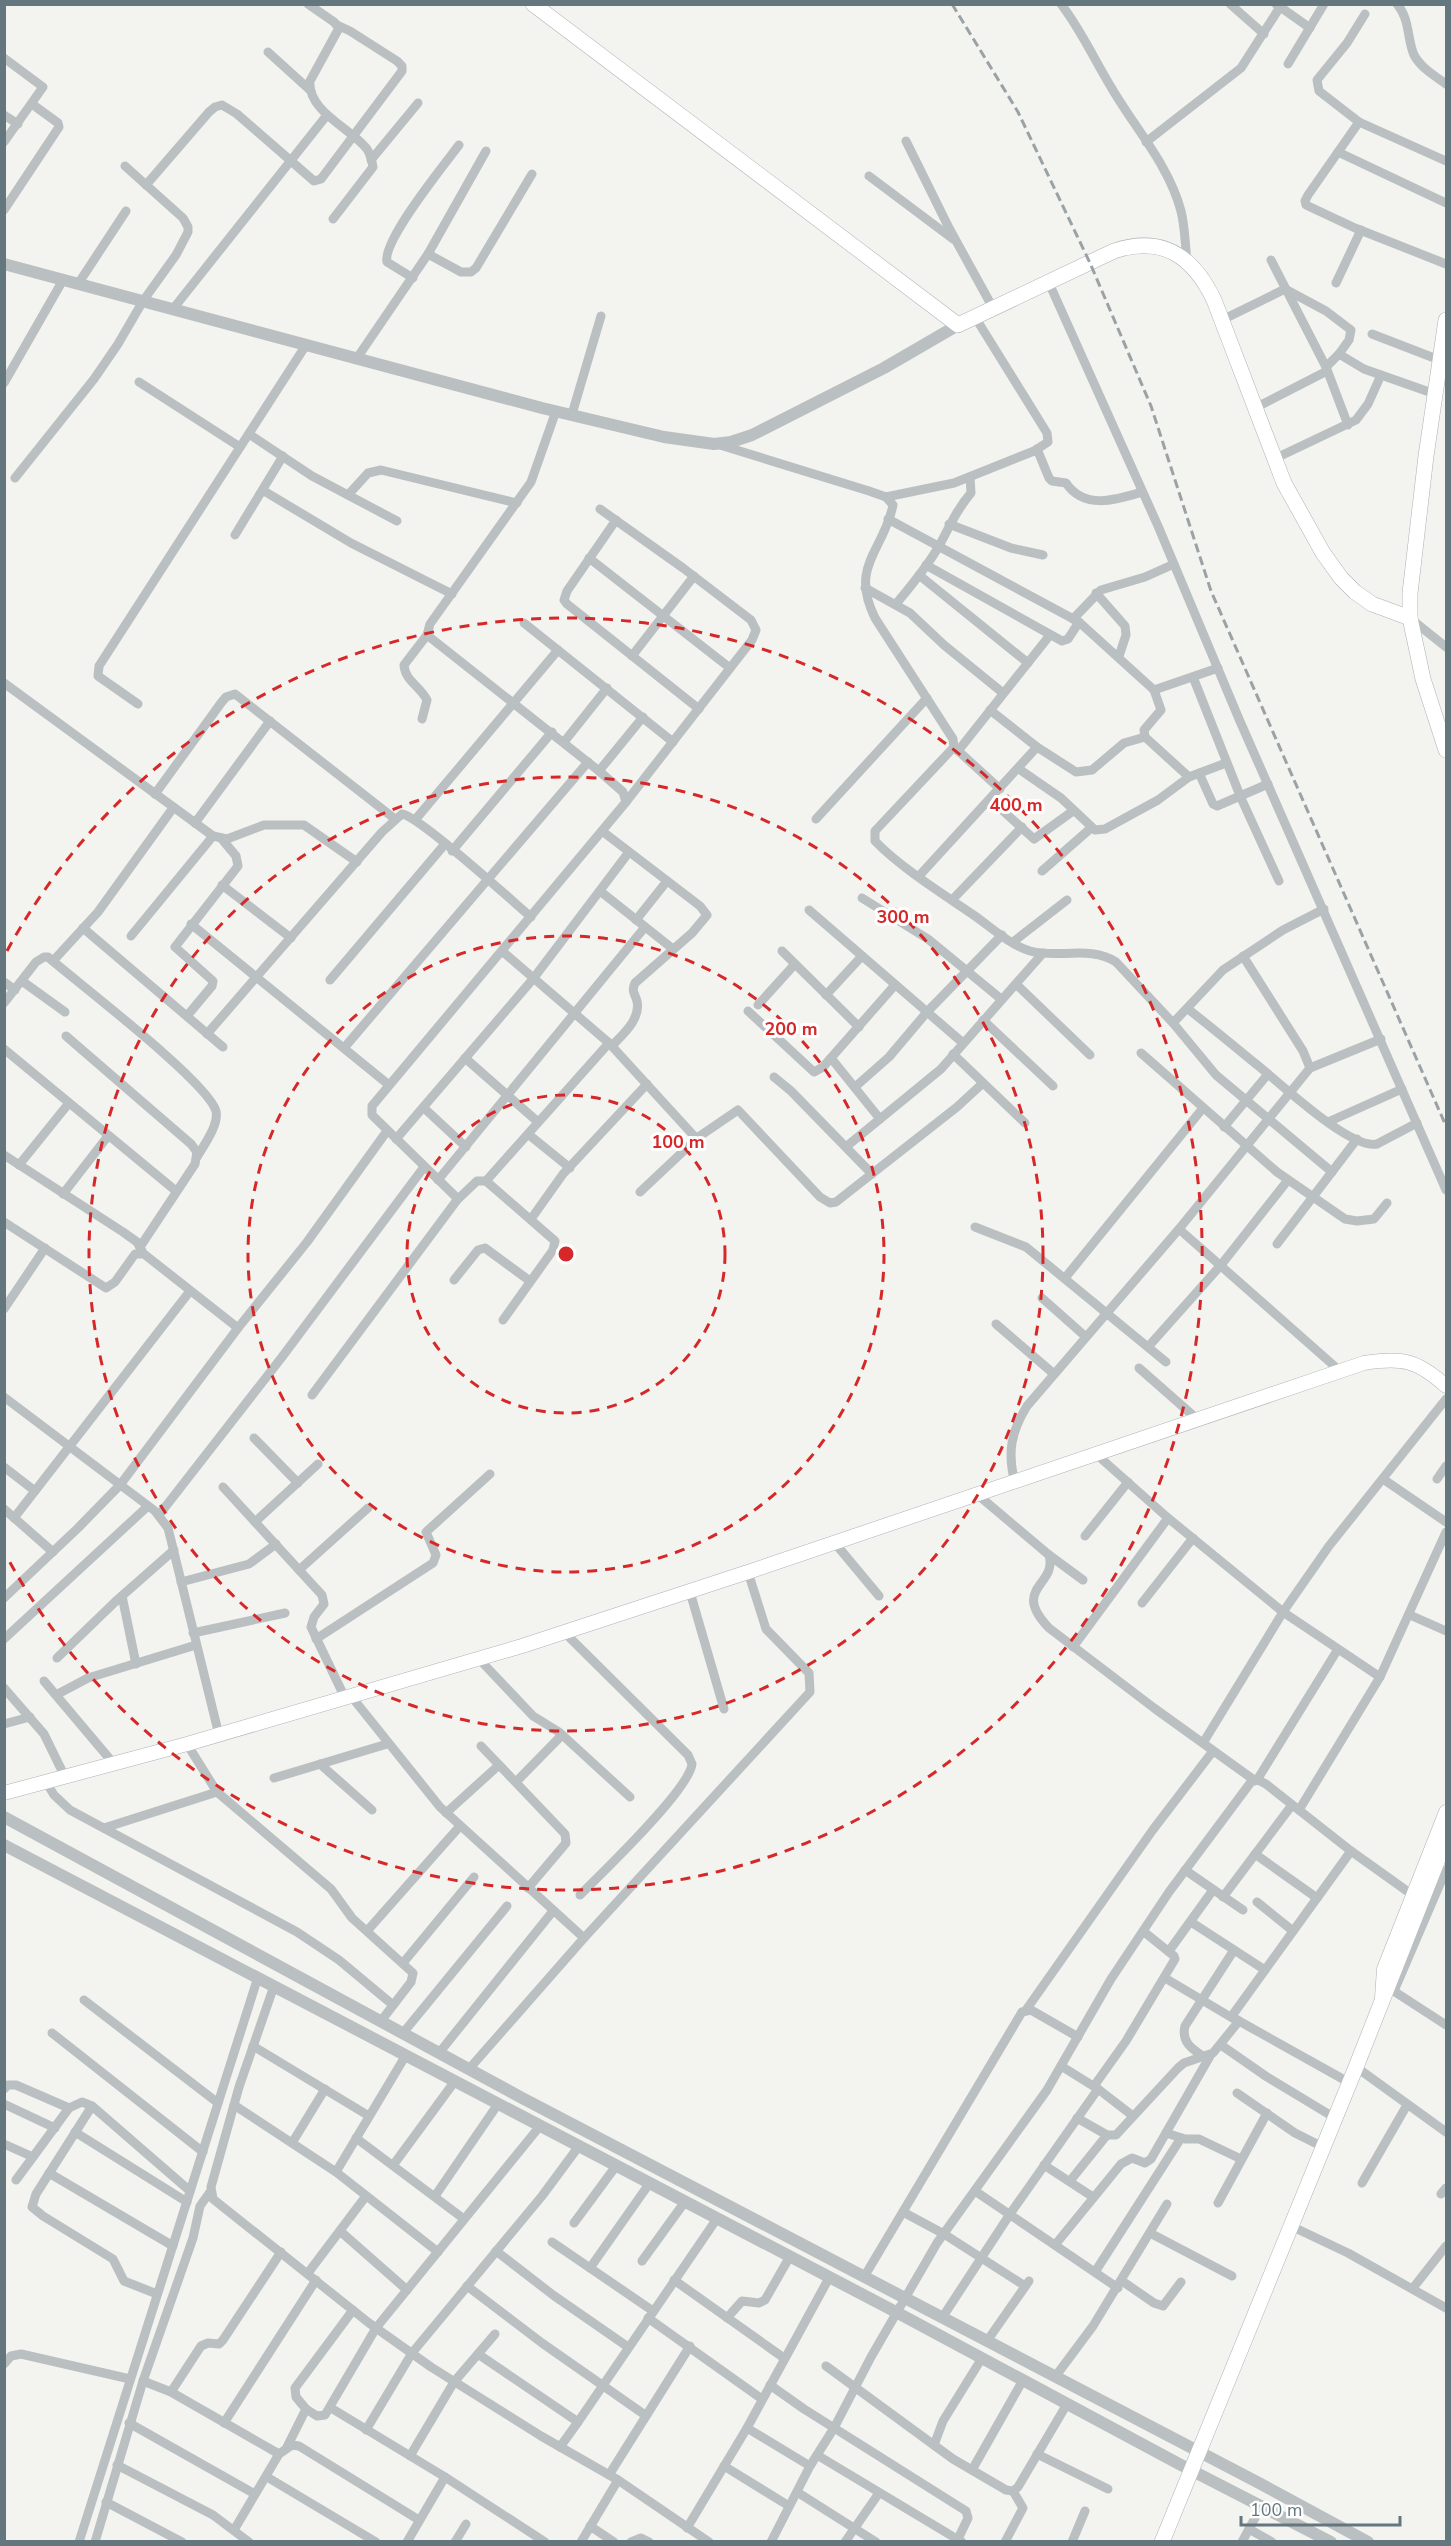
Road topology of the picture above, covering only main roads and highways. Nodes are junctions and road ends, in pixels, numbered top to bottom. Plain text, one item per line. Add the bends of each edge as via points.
1 (533, 4) edge
2 (1446, 320) edge
3 (1444, 360) edge
4 (1410, 618) junction
5 (1446, 750) edge
6 (1446, 1386) edge
7 (4, 1793) edge
8 (1446, 1812) edge
9 (1446, 1839) edge
10 (1388, 1989) junction
11 (1166, 2540) edge

1 - 4 main road via 958,325 1130,246 1160,247 1187,261 1207,285 1274,459 1301,516 1341,578 1355,592 1372,604
2 - 3 main road
3 - 4 main road via 1435,394
4 - 5 main road via 1423,679
6 - 7 main road via 1414,1362 1364,1364 690,1592 479,1659
8 - 10 main road via 1383,1969
9 - 10 main road
10 - 11 main road

